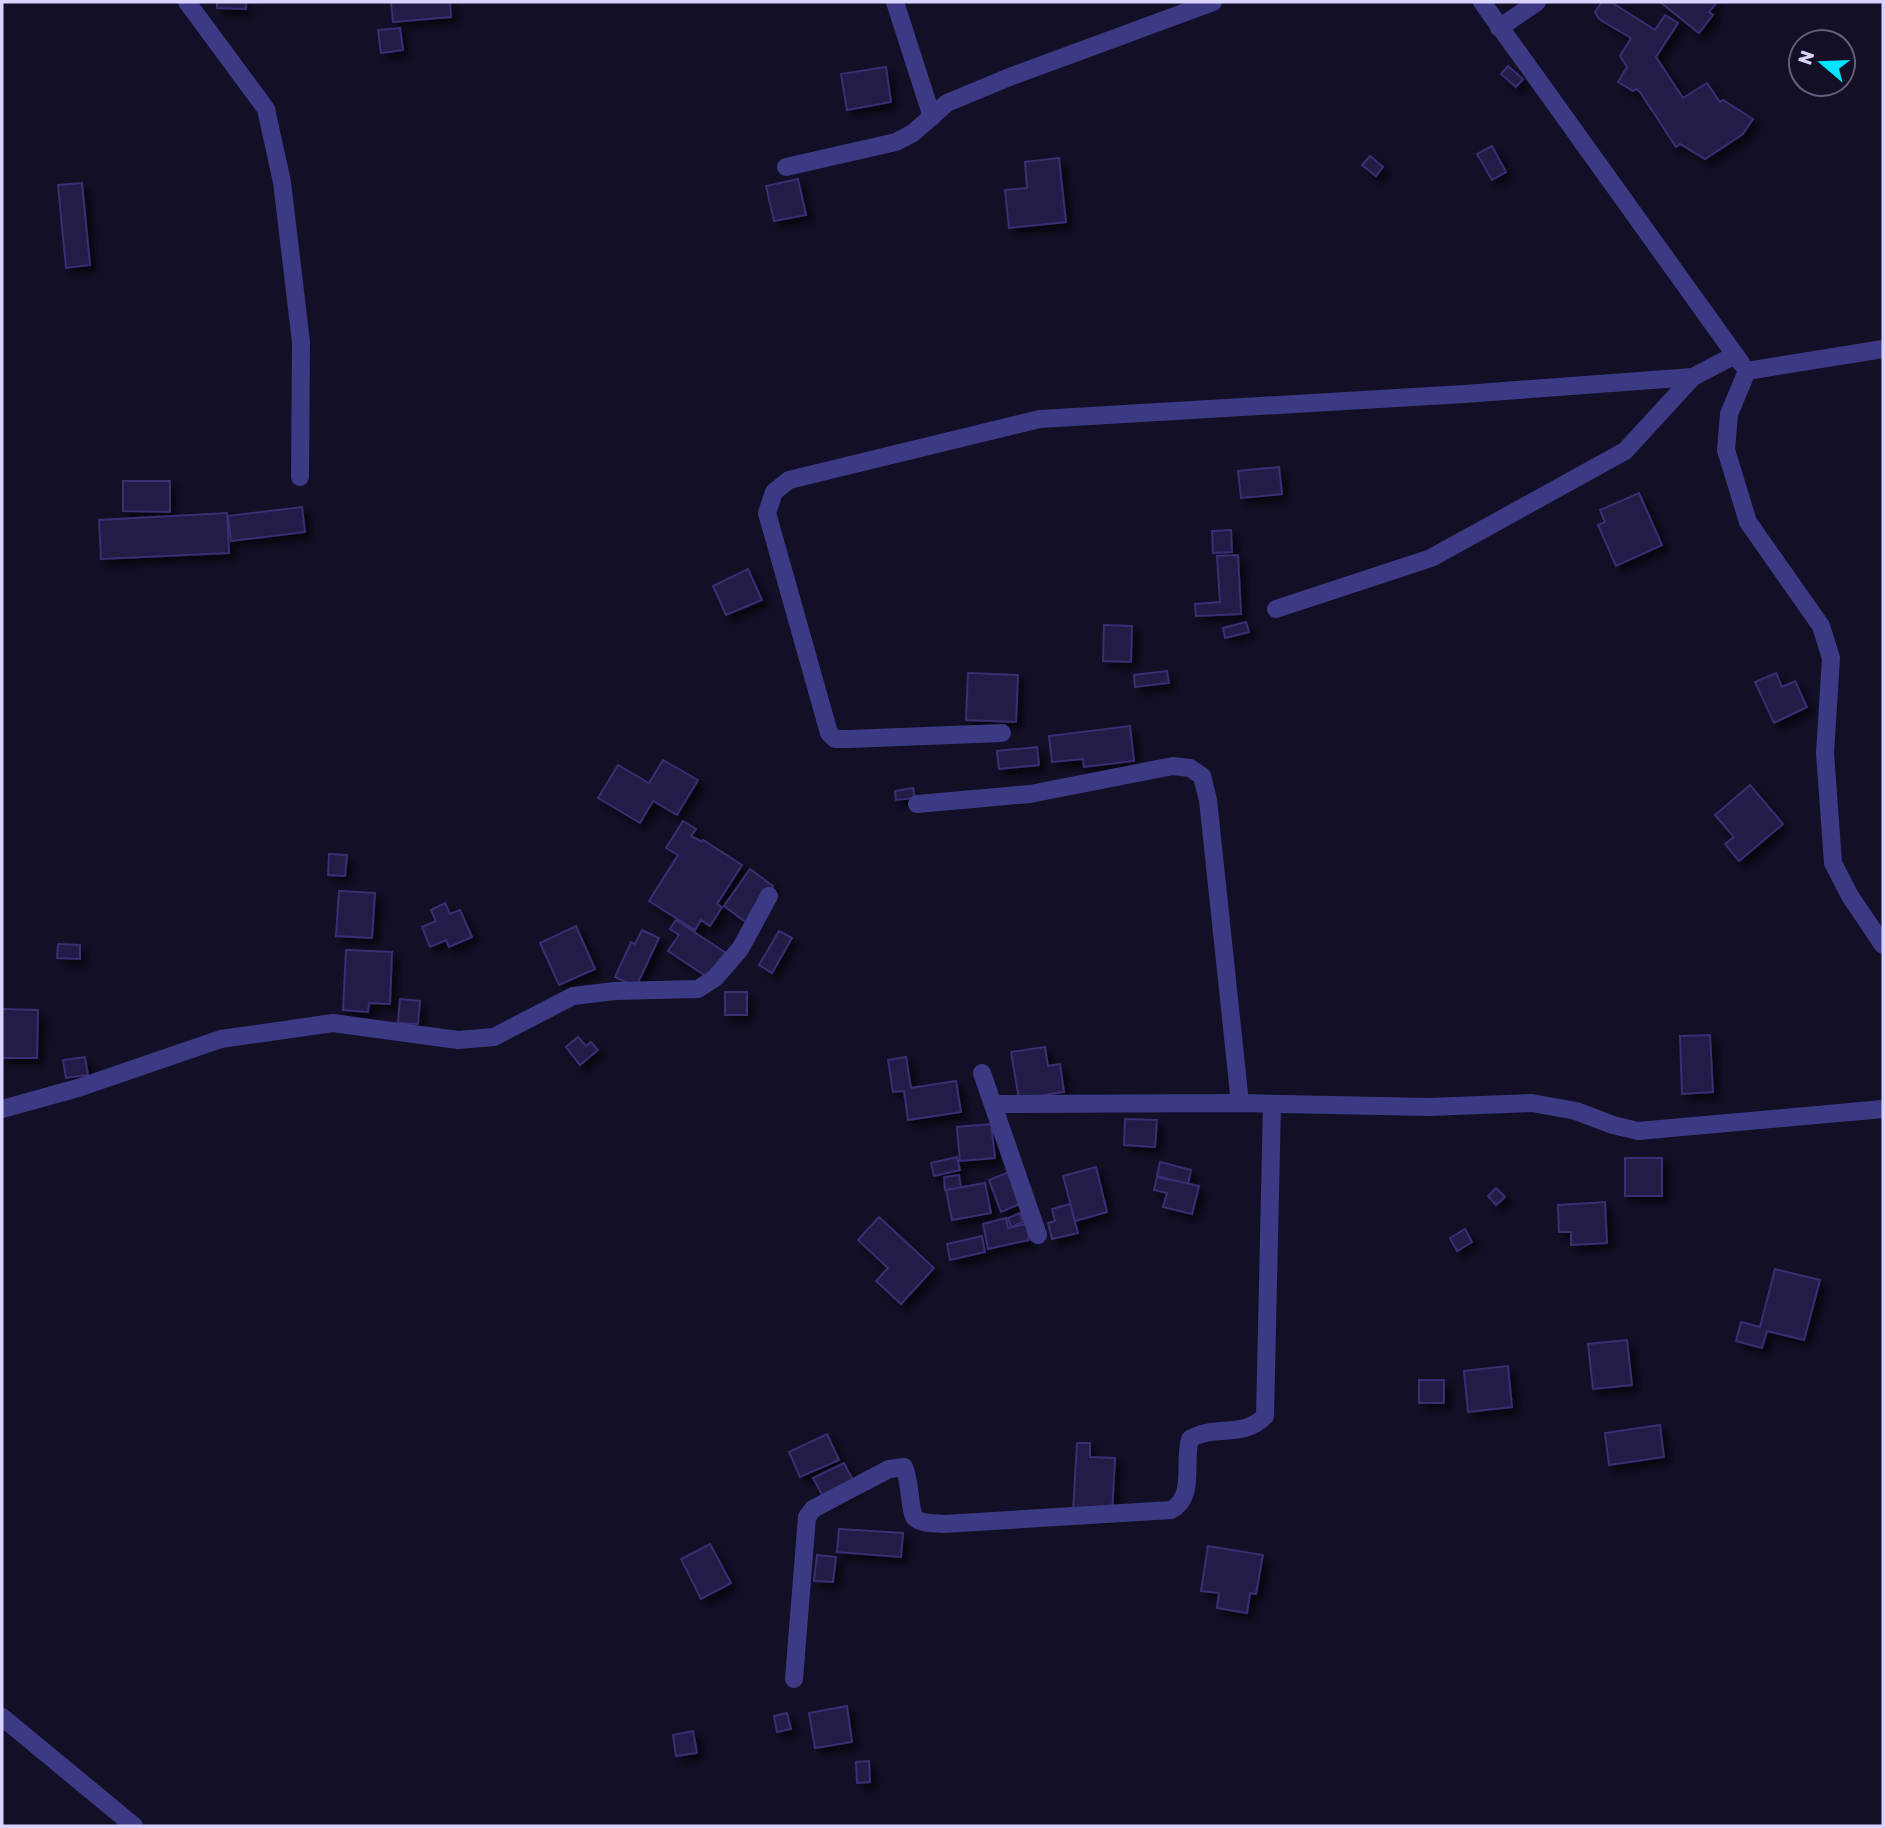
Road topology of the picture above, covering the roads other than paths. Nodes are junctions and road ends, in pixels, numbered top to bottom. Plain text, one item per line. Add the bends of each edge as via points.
1 (187, 2) edge
2 (895, 2) edge
3 (1213, 2) edge
4 (1482, 2) edge
5 (1537, 2) edge
6 (1499, 28) junction
7 (932, 117) junction
8 (786, 167) dead end
9 (1883, 349) edge
10 (1735, 355) junction
11 (1747, 371) junction
12 (1693, 377) junction
13 (300, 477) dead end
14 (1276, 609) dead end
15 (1002, 733) dead end
16 (918, 804) dead end
17 (769, 896) dead end
18 (1883, 945) edge
19 (982, 1073) dead end
20 (993, 1104) junction
21 (1240, 1104) junction
22 (1272, 1104) junction
23 (2, 1109) edge
24 (1883, 1109) edge
25 (1038, 1235) dead end
26 (794, 1679) dead end
27 (2, 1717) edge
28 (134, 1826) edge

1 - 13 street via 266,109 282,183 301,342
2 - 7 street
3 - 7 street via 1007,78 947,103
4 - 6 street
5 - 6 street
6 - 10 street
7 - 8 street via 896,142
9 - 11 street
10 - 11 street
10 - 12 street
11 - 18 street via 1729,414 1726,450 1748,522 1821,626 1831,658 1825,753 1833,863
12 - 14 street via 1625,450 1540,498 1431,558
12 - 15 street via 1040,419 789,480 774,492 767,513 829,733 835,739
16 - 21 street via 1030,794 1173,766 1190,768 1202,776
17 - 23 street via 740,949 715,978 698,989 615,990 573,996 494,1037 458,1040 333,1023 221,1038
19 - 20 street
20 - 21 street
20 - 25 street
21 - 22 street
22 - 24 street via 1429,1107 1532,1103 1639,1131
22 - 26 street via 1265,1416 1244,1429 1200,1433 1191,1439 1186,1491 1183,1501 1171,1510 925,1522 911,1513 904,1468 889,1469 813,1509 807,1517
27 - 28 street

